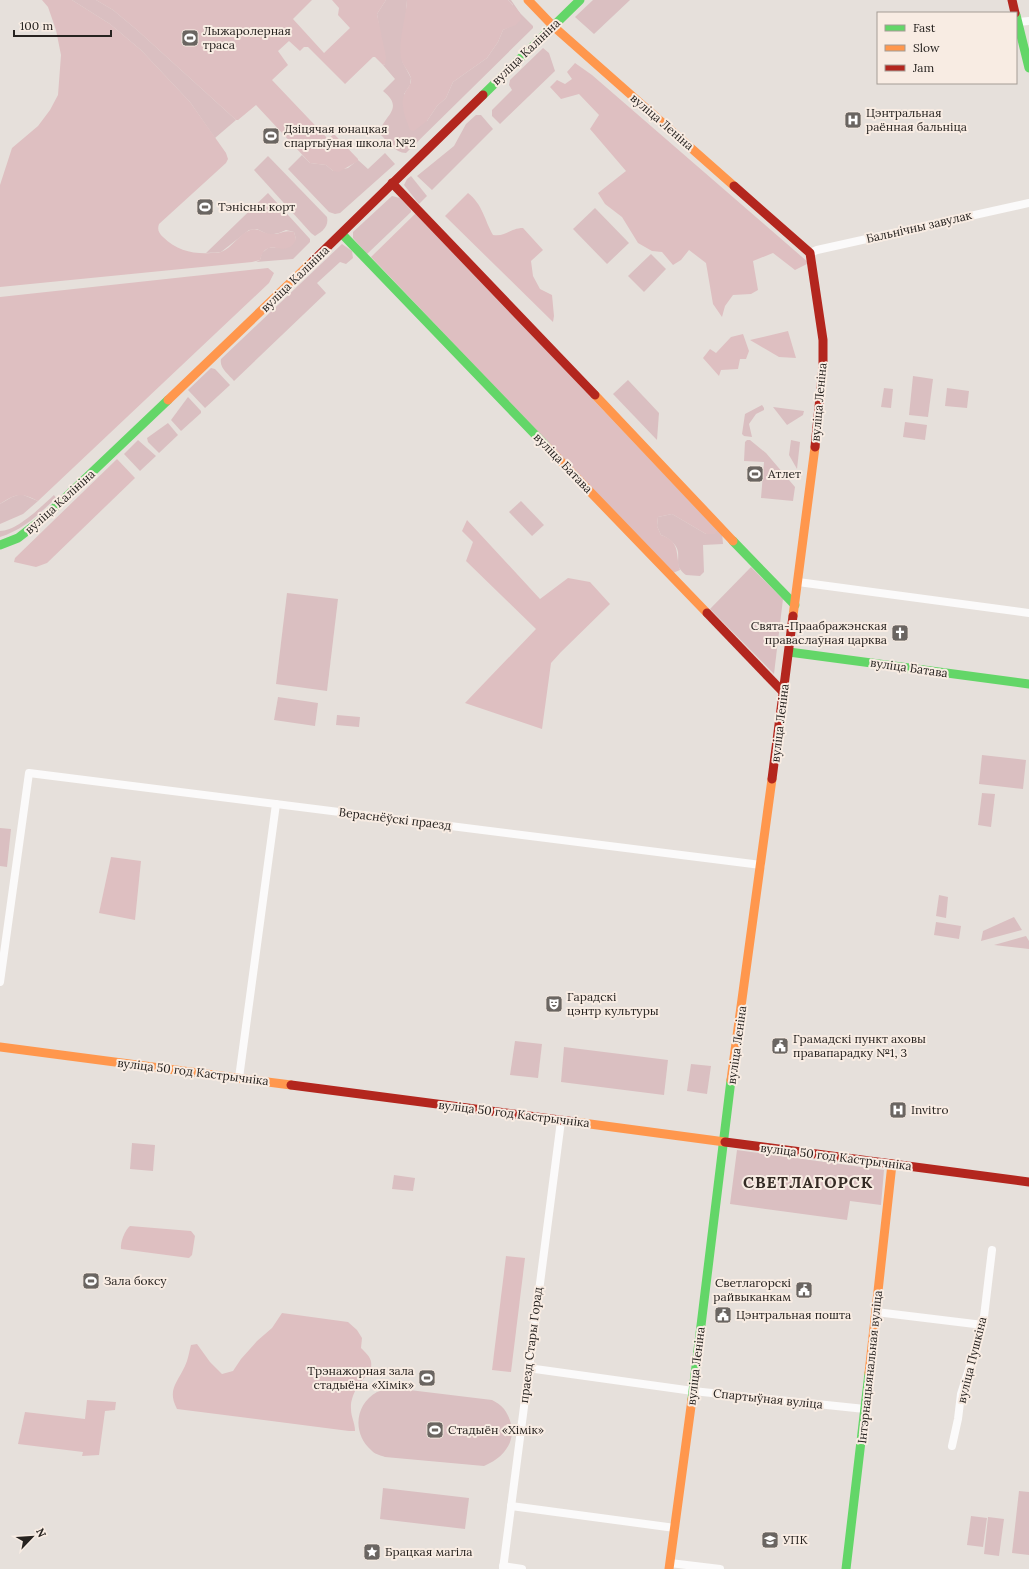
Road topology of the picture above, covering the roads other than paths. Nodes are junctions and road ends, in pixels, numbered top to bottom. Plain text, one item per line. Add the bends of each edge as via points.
1 (528, 0) edge
2 (580, 0) edge
3 (1012, 0) edge
4 (1016, 12) edge
5 (1017, 17) edge
6 (1029, 21) edge
7 (553, 26) junction
8 (1029, 68) edge
9 (392, 183) junction
10 (1029, 203) edge
11 (342, 234) junction
12 (810, 253) junction
13 (0, 545) edge
14 (798, 582) junction
15 (795, 605) junction
16 (1029, 613) edge
17 (789, 652) junction
18 (1029, 684) edge
19 (784, 692) junction
20 (276, 804) junction
21 (761, 865) junction
22 (0, 982) edge
23 (0, 1049) edge
24 (238, 1078) junction
25 (560, 1120) junction
26 (724, 1142) junction
27 (892, 1164) junction
28 (1029, 1182) edge
29 (992, 1250) dead end
30 (876, 1312) junction
31 (983, 1325) junction
32 (528, 1368) junction
33 (693, 1391) junction
34 (865, 1409) junction
35 (952, 1446) dead end
36 (511, 1506) junction
37 (675, 1528) junction
38 (669, 1566) edge
39 (503, 1568) edge
40 (522, 1569) edge
41 (720, 1569) edge
42 (846, 1569) edge

1 - 7 street, вуліца Леніна
2 - 7 street, вуліца Калініна
3 - 4 street
5 - 6 street
5 - 8 street
7 - 9 street, вуліца Калініна
7 - 12 street, вуліца Леніна
9 - 11 street, вуліца Калініна
9 - 15 street
10 - 12 street, Бальнічны завулак
11 - 13 street, вуліца Калініна via 45,517 25,534 12,542
11 - 19 street, вуліца Батава
12 - 14 street, вуліца Леніна via 823,340 823,367
14 - 15 street, вуліца Леніна
14 - 16 street
15 - 17 street, вуліца Леніна
17 - 18 street, вуліца Батава
17 - 19 street, вуліца Леніна
19 - 21 street, вуліца Леніна
20 - 21 street, Вераснёўскі праезд
20 - 22 street, Вераснёўскі праезд via 29,773
20 - 24 street
21 - 26 street, вуліца Леніна
23 - 24 street, вуліца 50 год Кастрычніка
24 - 25 street, вуліца 50 год Кастрычніка
25 - 26 street, вуліца 50 год Кастрычніка
25 - 32 street, праезд Стары Горад
26 - 27 street, вуліца 50 год Кастрычніка
26 - 33 street, вуліца Леніна
27 - 28 street, вуліца 50 год Кастрычніка
27 - 30 street, Інтэрнацыянальная вуліца
29 - 31 street, вуліца Пушкіна
30 - 31 street
30 - 34 street, Інтэрнацыянальная вуліца
31 - 35 street, вуліца Пушкіна via 961,1394
32 - 33 street, Спартыўная вуліца
32 - 36 street, праезд Стары Горад
33 - 34 street, Спартыўная вуліца
33 - 37 street, вуліца Леніна
34 - 42 street, Інтэрнацыянальная вуліца
36 - 37 street
36 - 39 street, праезд Стары Горад
37 - 38 street, вуліца Леніна
38 - 41 street
39 - 40 street

